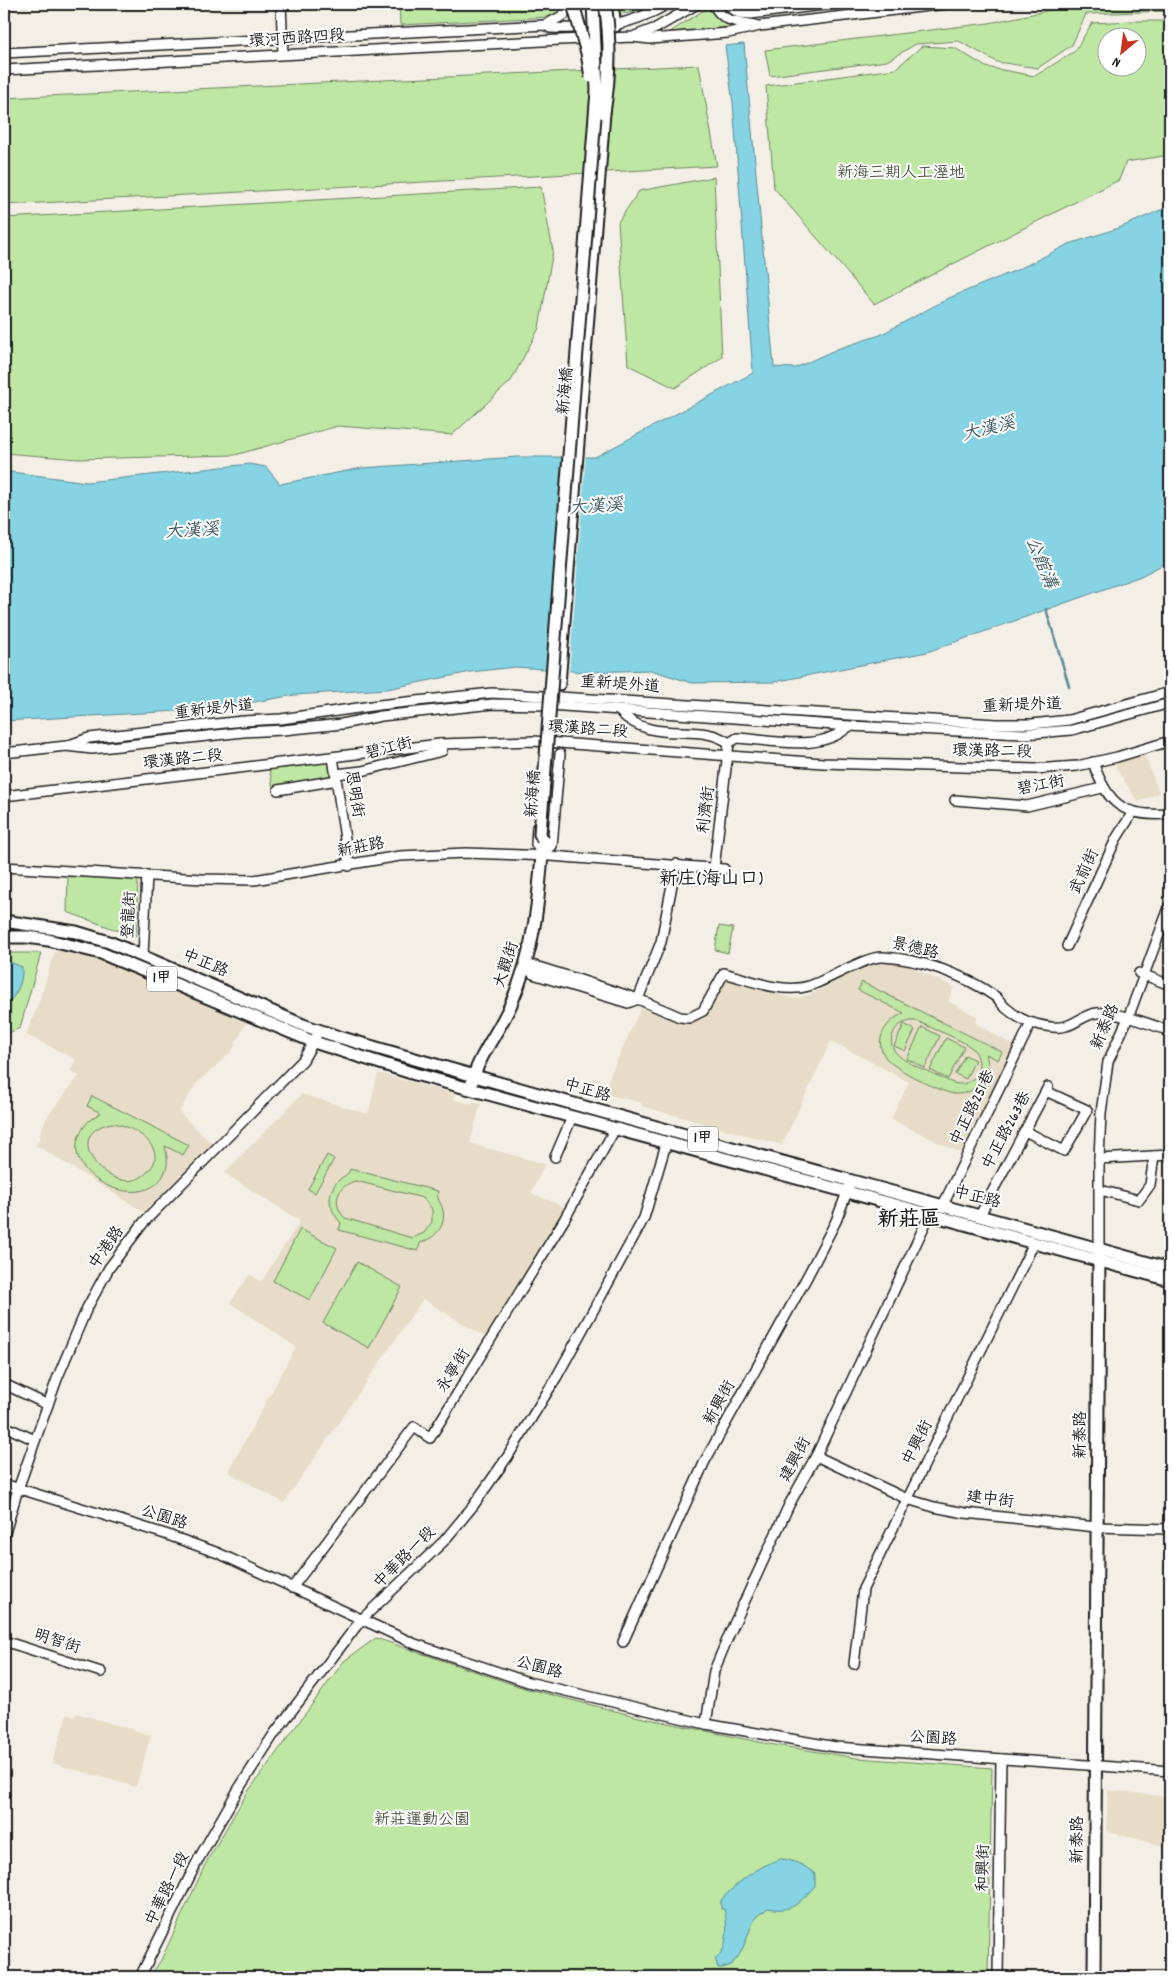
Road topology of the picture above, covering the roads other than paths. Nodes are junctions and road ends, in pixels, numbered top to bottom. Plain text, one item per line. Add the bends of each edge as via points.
1 (281, 4) edge
2 (567, 4) edge
3 (573, 4) edge
4 (584, 4) edge
5 (593, 4) edge
6 (605, 4) edge
7 (612, 4) edge
8 (668, 4) edge
9 (697, 4) edge
10 (713, 4) edge
11 (725, 4) edge
12 (831, 4) edge
13 (946, 4) edge
14 (545, 25) junction
15 (615, 26) junction
16 (760, 26) junction
17 (590, 29) junction
18 (633, 37) junction
19 (283, 38) junction
20 (592, 40) junction
21 (4, 53) edge
22 (283, 54) junction
23 (4, 70) edge
24 (595, 113) junction
25 (1170, 692) edge
26 (1170, 703) edge
27 (619, 711) junction
28 (849, 726) junction
29 (1170, 741) edge
30 (729, 743) junction
31 (440, 744) junction
32 (66, 746) junction
33 (541, 752) dead end
34 (4, 753) edge
35 (560, 754) dead end
36 (729, 755) junction
37 (332, 757) junction
38 (1093, 762) junction
39 (337, 777) junction
40 (1102, 788) junction
41 (278, 790) dead end
42 (4, 796) edge
43 (955, 800) dead end
44 (1133, 812) junction
45 (1170, 814) edge
46 (543, 840) junction
47 (542, 855) junction
48 (676, 864) junction
49 (349, 866) junction
50 (4, 867) edge
51 (719, 869) joint
52 (147, 875) junction
53 (1170, 906) edge
54 (4, 921) edge
55 (4, 937) edge
56 (1067, 946) dead end
57 (143, 956) junction
58 (526, 966) junction
59 (1142, 974) junction
60 (1170, 985) edge
61 (638, 999) junction
62 (1128, 1018) junction
63 (1031, 1023) junction
64 (318, 1031) junction
65 (1170, 1031) edge
66 (314, 1042) junction
67 (473, 1076) junction
68 (470, 1089) junction
69 (572, 1117) junction
70 (614, 1129) junction
71 (1024, 1130) junction
72 (666, 1144) junction
73 (1170, 1155) edge
74 (1154, 1156) junction
75 (555, 1157) dead end
76 (1099, 1159) junction
77 (849, 1187) junction
78 (1100, 1190) junction
79 (942, 1206) junction
80 (930, 1214) junction
81 (980, 1215) junction
82 (1034, 1243) junction
83 (1099, 1255) junction
84 (1170, 1269) edge
85 (1170, 1280) edge
86 (4, 1384) edge
87 (48, 1405) junction
88 (4, 1426) edge
89 (35, 1440) junction
90 (816, 1456) junction
91 (4, 1484) edge
92 (18, 1489) junction
93 (906, 1499) junction
94 (1096, 1527) junction
95 (1170, 1529) edge
96 (4, 1536) edge
97 (292, 1588) junction
98 (361, 1620) junction
99 (4, 1641) edge
100 (623, 1642) dead end
101 (854, 1664) dead end
102 (100, 1672) dead end
103 (706, 1724) junction
104 (1001, 1759) junction
105 (1095, 1767) junction
106 (1170, 1770) edge
107 (140, 1977) edge
108 (998, 1977) edge
109 (1094, 1977) edge

1 - 19 street
2 - 14 street via 564,15
3 - 24 main road, bridge via 590,67
4 - 17 street
5 - 24 main road, 新海橋, bridge via 598,70
6 - 46 main road, 新海橋, bridge via 609,35 609,87 547,833
7 - 15 main road
8 - 15 street via 644,17
9 - 18 street via 656,28
10 - 16 street via 724,18 733,23
11 - 12 street via 739,13 751,14
13 - 16 street
14 - 17 street, 環河西路四段 via 550,28
14 - 19 street, 環河西路四段
15 - 17 street
16 - 18 street via 710,34 650,39
17 - 20 street
18 - 20 street, 環河西路四段
19 - 21 street, 環河西路四段
19 - 22 street
20 - 22 street, 環河西路四段
22 - 23 street, 環河西路四段
24 - 46 main road, 新海橋, bridge via 540,834
25 - 32 street, 重新堤外道 via 1069,720 1014,724 492,693 89,738
26 - 28 street, 重新堤外道 via 1072,730 1039,733
27 - 28 street, 重新堤外道
27 - 30 street via 653,731 719,736
27 - 32 street, 重新堤外道 via 492,704 381,716 342,724 92,749
28 - 30 street via 843,732 817,742 737,738
29 - 38 street, 環漢路二段
30 - 36 street, 利濟街
31 - 36 street, 環漢路二段 via 533,741
31 - 37 street, 環漢路二段
31 - 39 street, 碧江街 via 442,751
32 - 34 street, 重新堤外道
33 - 47 street, 大觀街 via 536,844
35 - 47 street, 大觀街 via 552,846
36 - 38 street, 環漢路二段 via 823,763 1035,769
36 - 51 street, 利濟街
37 - 39 street, 思明街
37 - 42 street, 環漢路二段
38 - 40 street
39 - 41 street, 碧江街
39 - 49 street, 思明街
40 - 43 street, 碧江街 via 1027,806
40 - 44 street
44 - 45 street
44 - 56 street, 武前街 via 1116,840
46 - 47 main road, 大觀街
47 - 48 street, 新莊路
47 - 49 street, 新莊路 via 466,853 400,856
47 - 58 main road, 大觀街 via 535,931
48 - 51 street, 新莊路
48 - 61 street via 661,942
49 - 52 street, 新莊路 via 254,880
50 - 52 street, 新莊路
52 - 57 street, 登龍街
53 - 59 street, 新泰路
54 - 57 main road, 中正路 / 1甲 via 76,932
55 - 66 main road, 中正路 / 1甲 via 34,938 101,953
57 - 64 main road, 中正路 / 1甲
58 - 61 street, 景德路 via 535,966
58 - 67 main road, 大觀街 via 510,1007
59 - 60 street
59 - 62 street, 新泰路
61 - 63 street, 景德路 via 689,1018 703,1011 724,973 778,987 796,988 809,986 880,957 909,960 962,978 998,998 1006,1008
62 - 63 street, 景德路 via 1098,1012 1068,1026
62 - 65 street, 景德路
62 - 76 street, 新泰路 via 1108,1062
63 - 79 street, 中正路251巷
64 - 66 street, 中港路
64 - 67 main road, 中正路 / 1甲
66 - 68 main road, 中正路 / 1甲
66 - 87 street, 中港路 via 297,1067 144,1222 109,1268 87,1308
67 - 68 main road, 大觀街
67 - 77 main road, 中正路 / 1甲
68 - 69 main road, 中正路 / 1甲
69 - 70 main road, 中正路 / 1甲
69 - 75 street
70 - 72 main road, 中正路 / 1甲
70 - 97 street, 永寧街 via 564,1220 430,1438 414,1427
71 - 71 street, 中正路263巷 via 1049,1090 1087,1110 1064,1150
71 - 81 street, 中正路263巷
72 - 77 main road, 中正路 / 1甲
72 - 98 street, 中華路一段 via 644,1218 556,1378 508,1456 444,1541
73 - 74 street
74 - 76 street
74 - 78 street via 1150,1184 1140,1200
76 - 78 street, 新泰路
77 - 79 main road, 中正路 / 1甲
77 - 80 main road, 中正路 / 1甲
77 - 100 street, 新興街 via 836,1221 705,1462
78 - 83 street, 新泰路
79 - 81 main road, 中正路 / 1甲
80 - 82 main road, 中正路 / 1甲
80 - 90 street, 建興街
81 - 83 main road, 中正路 / 1甲
82 - 83 main road, 中正路 / 1甲
82 - 93 street, 中興街
83 - 84 main road, 中正路 / 1甲
83 - 85 main road, 中正路 / 1甲
83 - 94 main road, 新泰路
86 - 87 street
87 - 89 street, 中港路
88 - 89 street
89 - 92 street, 中港路
90 - 93 street, 建中街
90 - 103 street, 建興街 via 789,1505 714,1671
91 - 92 street, 公園路
92 - 96 street, 中港路
92 - 97 street, 公園路 via 218,1553
93 - 94 street, 建中街 via 965,1513
93 - 101 street, 中興街 via 863,1589
94 - 95 street, 建中街
94 - 105 main road, 新泰路
97 - 98 street, 公園路
98 - 103 street, 公園路 via 415,1644 528,1682
98 - 107 street, 中華路一段 via 274,1734 238,1790 194,1868
99 - 102 street, 明智街
103 - 104 street, 公園路 via 836,1747
104 - 105 street, 公園路
104 - 108 street, 和興街
105 - 106 street, 公園路
105 - 109 main road, 新泰路

